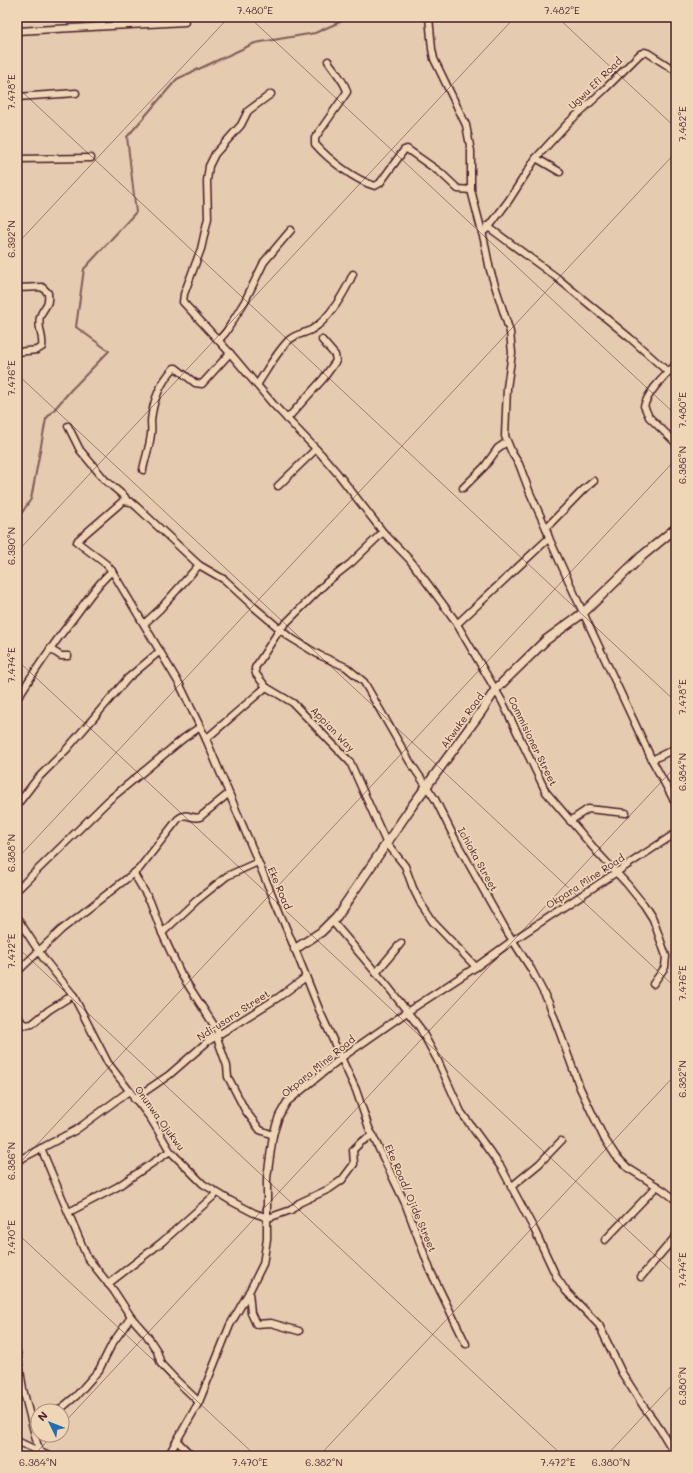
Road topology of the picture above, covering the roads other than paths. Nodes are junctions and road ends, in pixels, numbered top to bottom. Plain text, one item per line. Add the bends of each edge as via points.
1 (429, 17) edge
2 (185, 22) dead end
3 (17, 31) edge
4 (328, 61) dead end
5 (676, 72) edge
6 (76, 93) dead end
7 (271, 94) dead end
8 (17, 97) edge
9 (92, 158) dead end
10 (536, 158) junction
11 (17, 159) edge
12 (560, 172) dead end
13 (471, 190) junction
14 (479, 221) junction
15 (489, 227) junction
16 (291, 230) dead end
17 (482, 233) junction
18 (353, 274) dead end
19 (17, 288) edge
20 (219, 340) junction
21 (322, 340) dead end
22 (17, 352) edge
23 (230, 353) junction
24 (676, 364) edge
25 (668, 372) junction
26 (257, 385) junction
27 (287, 419) junction
28 (68, 426) dead end
29 (507, 442) junction
30 (676, 444) edge
31 (316, 450) junction
32 (143, 470) dead end
33 (594, 481) dead end
34 (278, 486) dead end
35 (463, 488) dead end
36 (127, 500) junction
37 (546, 528) junction
38 (676, 528) edge
39 (383, 532) junction
40 (549, 538) junction
41 (199, 565) junction
42 (112, 571) junction
43 (583, 613) junction
44 (144, 624) junction
45 (458, 624) junction
46 (280, 629) junction
47 (50, 649) junction
48 (160, 651) junction
49 (68, 656) dead end
50 (266, 687) junction
51 (496, 689) junction
52 (17, 699) edge
53 (200, 727) junction
54 (206, 739) junction
55 (676, 748) edge
56 (652, 760) junction
57 (427, 786) junction
58 (228, 794) junction
59 (676, 804) edge
60 (17, 805) edge
61 (626, 814) dead end
62 (570, 821) junction
63 (676, 834) edge
64 (387, 844) junction
65 (258, 862) junction
66 (616, 872) junction
67 (134, 874) junction
68 (17, 890) edge
69 (17, 918) edge
70 (333, 922) junction
71 (162, 933) junction
72 (512, 941) junction
73 (401, 943) dead end
74 (295, 950) junction
75 (39, 952) junction
76 (476, 967) junction
77 (17, 972) edge
78 (376, 972) junction
79 (306, 977) junction
80 (653, 984) dead end
81 (73, 995) junction
82 (407, 1012) junction
83 (17, 1014) edge
84 (218, 1034) junction
85 (341, 1058) junction
86 (128, 1091) junction
87 (134, 1099) junction
88 (273, 1135) junction
89 (373, 1135) junction
90 (561, 1141) dead end
91 (40, 1148) junction
92 (170, 1151) junction
93 (17, 1161) edge
94 (657, 1186) junction
95 (512, 1187) junction
96 (217, 1193) junction
97 (676, 1200) edge
98 (69, 1212) junction
99 (268, 1218) junction
100 (676, 1236) edge
101 (606, 1240) dead end
102 (641, 1277) dead end
103 (108, 1284) junction
104 (249, 1292) junction
105 (131, 1317) junction
106 (299, 1331) dead end
107 (466, 1344) dead end
108 (17, 1352) edge
109 (199, 1402) junction
110 (68, 1403) edge
111 (30, 1412) edge
112 (17, 1441) edge
113 (177, 1441) junction
114 (38, 1443) edge
115 (39, 1451) junction
116 (49, 1456) edge
117 (168, 1456) edge
118 (192, 1456) edge
119 (676, 1456) edge

1 - 13 street via 434,60 466,125 471,151
2 - 3 street
4 - 13 street via 346,86 347,92 315,138 315,144 319,149 357,178 375,186 407,149 441,173 458,189
5 - 10 street, Ugwu Efi Road via 648,53 642,52 568,123
6 - 8 street
7 - 20 street, Commisioner Street via 248,111 242,125 215,154 209,166 208,218 201,249 183,302
9 - 11 street
10 - 12 street
10 - 15 street
13 - 14 street
14 - 15 street
14 - 17 street
15 - 17 street
15 - 25 street via 556,277
16 - 20 street via 264,262 245,301
17 - 29 street via 490,270 512,342 505,424
18 - 26 street via 330,312 312,329 297,334 285,344
19 - 22 street via 42,288 48,293 49,302 40,317 42,346 37,350
20 - 23 street, Commisioner Street
21 - 27 street via 335,354 336,361
23 - 26 street, Commisioner Street
23 - 32 street via 202,384 195,383 176,368 165,377 154,406 152,433
24 - 25 street
25 - 30 street via 654,388 644,406 649,417
26 - 27 street, Commisioner Street
27 - 31 street, Commisioner Street
28 - 36 street, Ichioka Street via 80,450 105,480
29 - 35 street via 498,448 485,466
29 - 37 street
31 - 34 street
31 - 39 street, Commisioner Street via 349,487
33 - 37 street
36 - 41 street, Ichioka Street via 138,507
36 - 42 street, Eke Road via 78,540 78,543
37 - 40 street
38 - 43 main road, Akwuke Road
39 - 45 street, Commisioner Street via 410,560
39 - 46 street
40 - 43 street
40 - 45 street
41 - 44 street
41 - 46 street, Ichioka Street via 225,580
42 - 44 street, Eke Road
42 - 47 street via 96,587
43 - 51 main road, Akwuke Road via 541,645
43 - 56 street
44 - 48 street, Eke Road
45 - 51 street, Commisioner Street
46 - 50 street via 255,668 256,674
46 - 57 street, Ichioka Street via 304,647 350,670 364,682 410,762
47 - 49 street via 61,656
47 - 52 street
48 - 53 street, Eke Road
48 - 60 street via 128,678 66,750 37,779
50 - 54 street
50 - 64 street, Appian Way via 293,703 349,760
51 - 57 main road, Akwuke Road
51 - 62 street, Commisioner Street via 546,792
53 - 54 street, Eke Road
53 - 68 street via 109,800
54 - 58 street, Eke Road
55 - 56 street
56 - 59 street
57 - 64 main road, Akwuke Road
57 - 72 street, Ichioka Street
58 - 65 street, Eke Road
58 - 67 street via 200,817 181,816
61 - 62 street via 588,809
62 - 66 street, Commisioner Street
63 - 66 street, Okpara Mine Road
64 - 70 main road, Akwuke Road
64 - 76 street, Appian Way via 405,866 416,896 429,916
65 - 71 street via 227,876
65 - 74 street, Eke Road
66 - 72 street, Okpara Mine Road
66 - 80 street, Commisioner Street via 653,919 666,956 665,968
67 - 71 street via 150,902
67 - 75 street via 61,930
69 - 75 street, Onunwa Ojukwu
70 - 74 main road, Akwuke Road
70 - 78 street
71 - 84 street via 182,974
72 - 76 street, Okpara Mine Road
72 - 94 street, Ichioka Street via 549,1003 580,1088 604,1138 622,1162
73 - 78 street
74 - 79 street, Eke Road
75 - 77 street
75 - 81 street, Onunwa Ojukwu
76 - 82 street, Okpara Mine Road
78 - 82 street
79 - 84 street, Ndi-usara Street via 275,1000
79 - 85 street, Eke Road
81 - 83 street via 32,1024 22,1023
81 - 86 street, Onunwa Ojukwu via 103,1054
82 - 85 street, Okpara Mine Road
82 - 95 street via 420,1028 438,1061 466,1121
84 - 87 street, Ndi-usara Street via 169,1075
84 - 88 street via 228,1077 245,1110 260,1130
85 - 88 street, Okpara Mine Road via 287,1102
85 - 89 street, Eke Road/ Ojide Street
86 - 87 street, Onunwa Ojukwu
86 - 91 street via 76,1130
87 - 92 street, Onunwa Ojukwu
88 - 99 street, Okpara Mine Road via 267,1185
89 - 99 street via 353,1150 354,1164 342,1180 290,1210
89 - 107 street, Eke Road/ Ojide Street via 405,1203 431,1272
90 - 95 street
91 - 93 street
91 - 98 street
92 - 96 street, Onunwa Ojukwu via 193,1175
92 - 98 street via 117,1187
94 - 97 street, Ichioka Street
94 - 101 street
95 - 119 street via 557,1278 599,1325 622,1373
96 - 99 street, Onunwa Ojukwu
96 - 103 street via 162,1242
98 - 103 street via 87,1257
99 - 104 street, Okpara Mine Road via 264,1260
100 - 102 street
103 - 105 street
104 - 106 street via 251,1313 256,1324 271,1323
104 - 109 street, Okpara Mine Road via 230,1325
105 - 109 street via 154,1345 165,1369
105 - 110 street via 112,1344 99,1370
108 - 111 street via 23,1389
109 - 113 street, Okpara Mine Road
112 - 115 street
113 - 117 street, Okpara Mine Road
113 - 118 street
114 - 115 street
115 - 116 street

